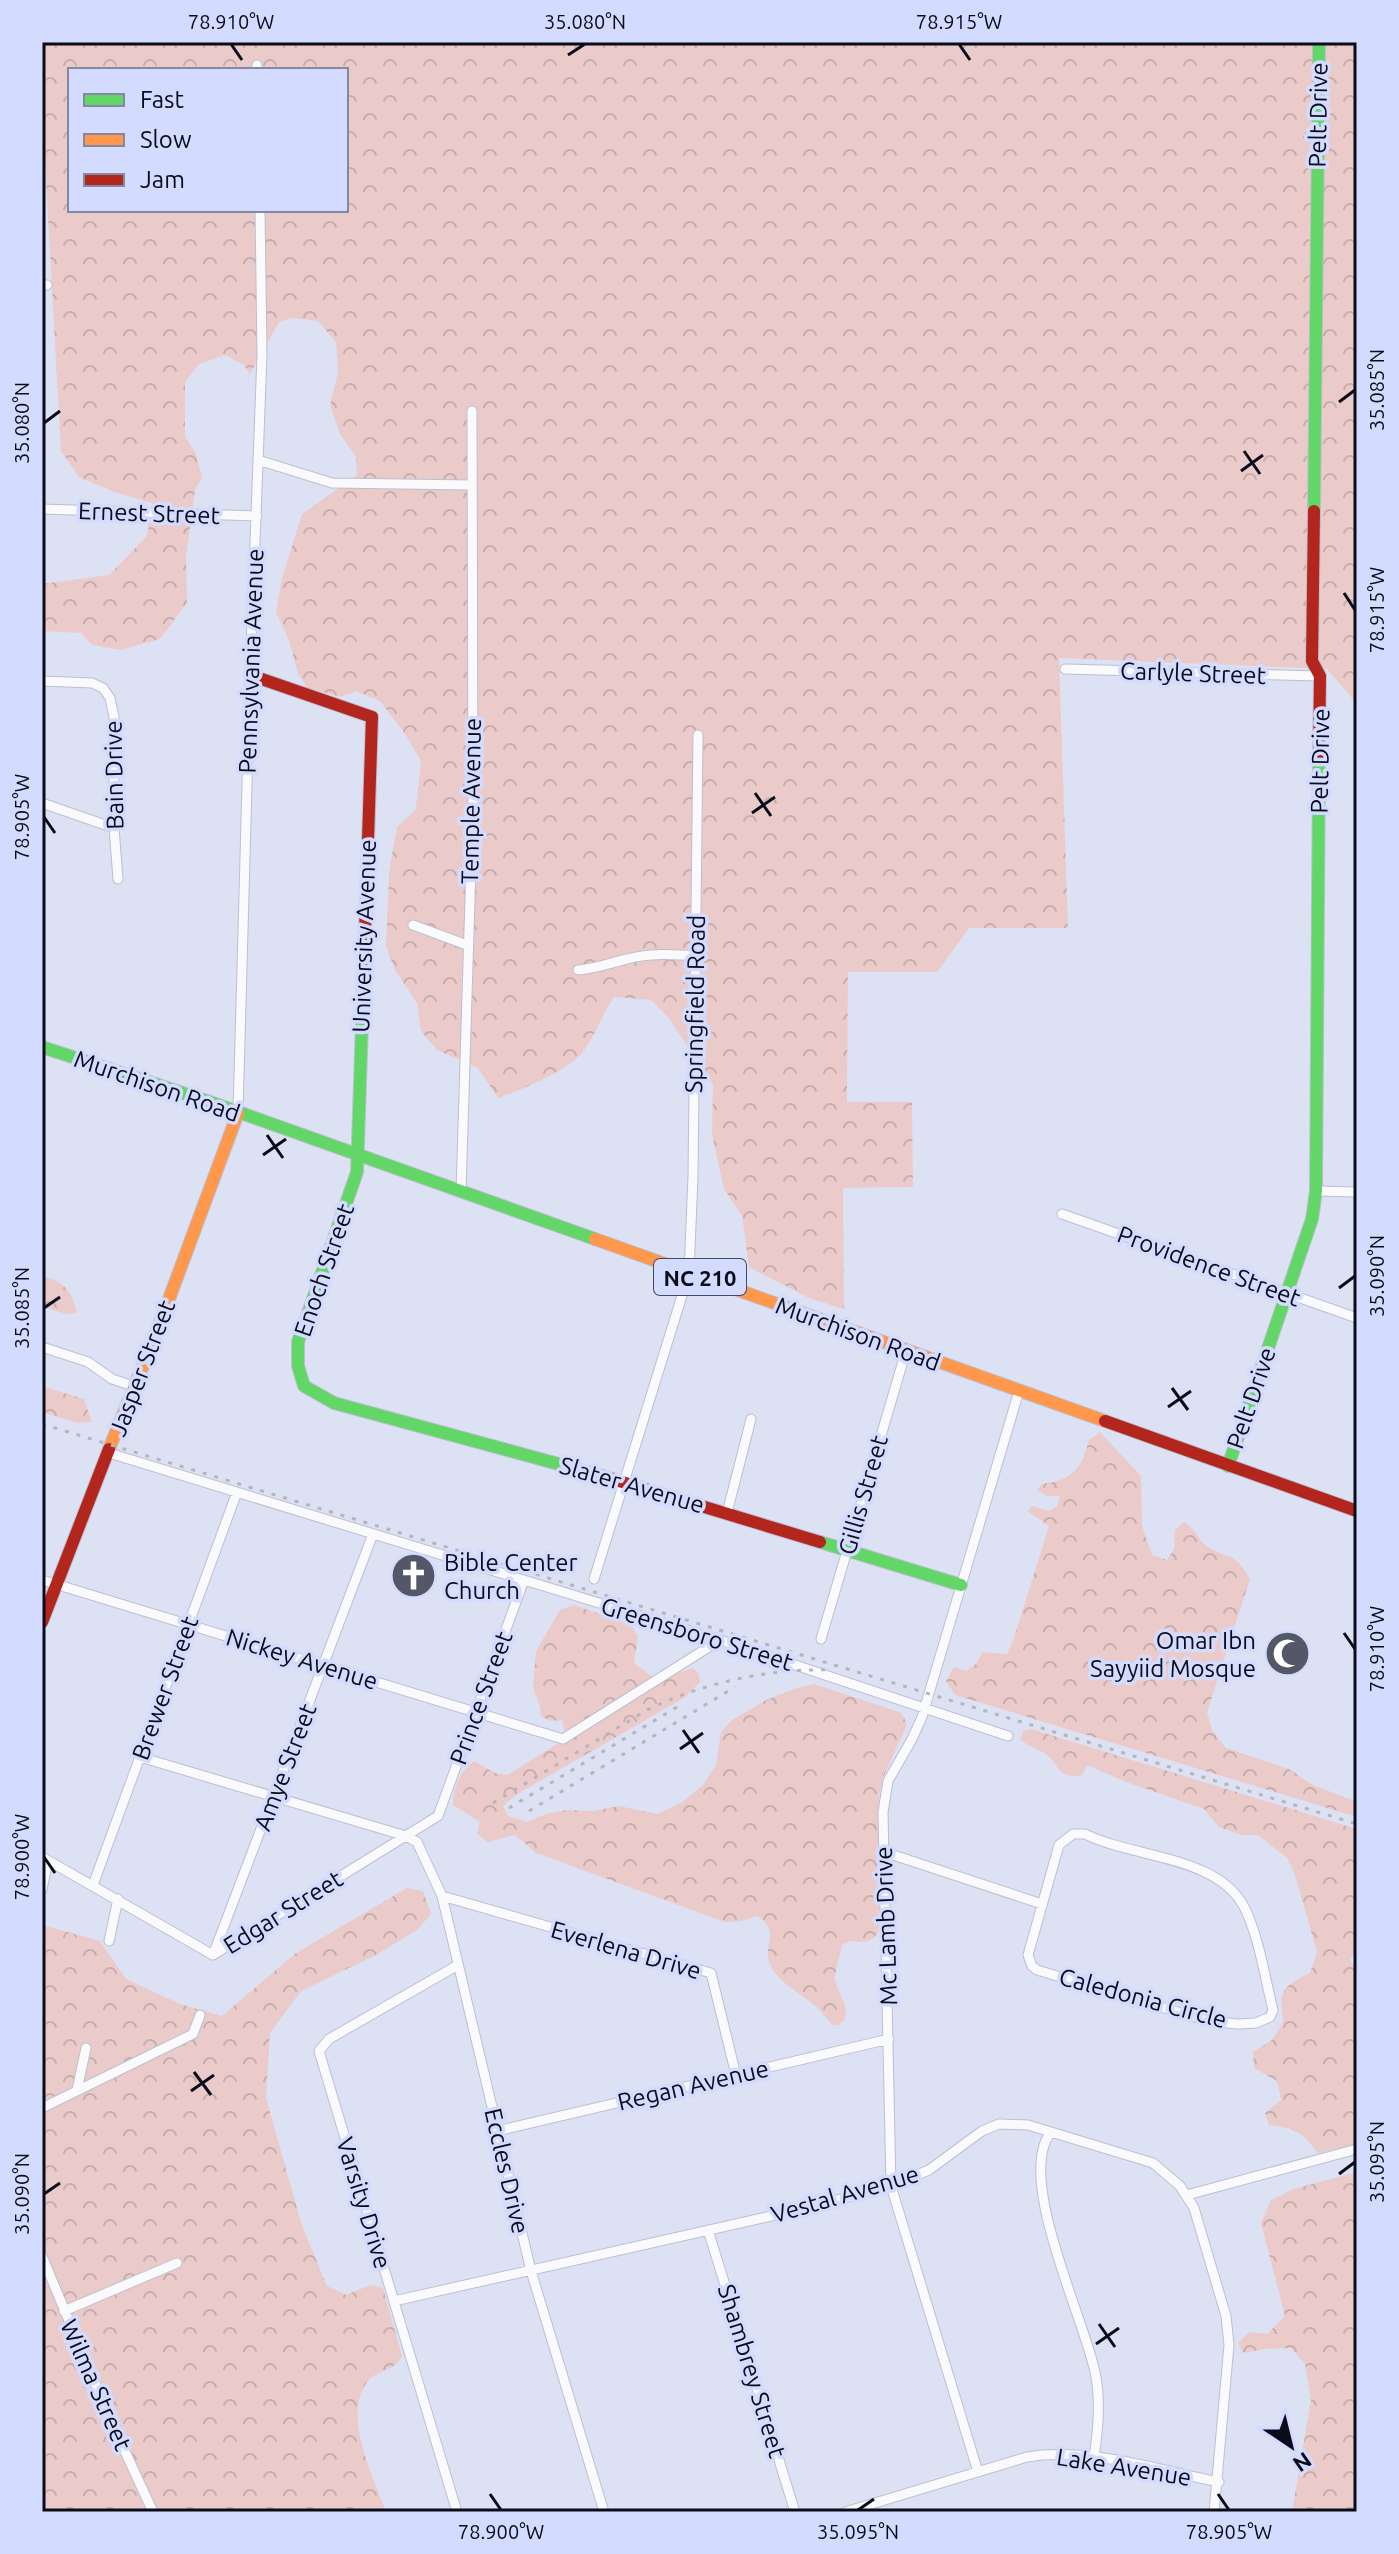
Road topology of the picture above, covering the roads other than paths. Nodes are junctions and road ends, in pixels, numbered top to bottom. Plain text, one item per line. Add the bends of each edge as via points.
1 (1319, 43) edge
2 (260, 212) edge
3 (472, 411) dead end
4 (258, 460) junction
5 (471, 485) junction
6 (42, 509) edge
7 (257, 516) junction
8 (1065, 669) dead end
9 (250, 675) junction
10 (1320, 676) junction
11 (42, 681) edge
12 (698, 735) dead end
13 (42, 803) edge
14 (114, 828) junction
15 (118, 879) dead end
16 (413, 925) dead end
17 (467, 945) junction
18 (696, 956) junction
19 (578, 970) dead end
20 (42, 1047) edge
21 (238, 1113) junction
22 (357, 1155) junction
23 (1316, 1191) junction
24 (461, 1192) junction
25 (1357, 1192) edge
26 (1062, 1214) dead end
27 (689, 1273) junction
28 (1287, 1294) junction
29 (1357, 1318) edge
30 (42, 1347) edge
31 (906, 1351) junction
32 (304, 1386) joint
33 (136, 1387) junction
34 (1019, 1391) junction
35 (751, 1419) dead end
36 (109, 1453) junction
37 (1228, 1466) junction
38 (623, 1482) junction
39 (237, 1492) junction
40 (1357, 1511) edge
41 (727, 1513) junction
42 (373, 1534) junction
43 (846, 1550) junction
44 (594, 1579) dead end
45 (42, 1580) edge
46 (524, 1580) junction
47 (56, 1584) junction
48 (961, 1585) junction
49 (42, 1622) edge
50 (189, 1625) junction
51 (821, 1639) dead end
52 (720, 1640) junction
53 (323, 1665) junction
54 (924, 1709) junction
55 (475, 1712) junction
56 (1008, 1736) dead end
57 (140, 1757) junction
58 (274, 1796) junction
59 (438, 1816) joint
60 (406, 1836) junction
61 (884, 1852) junction
62 (45, 1859) edge
63 (93, 1885) junction
64 (42, 1889) edge
65 (442, 1896) junction
66 (118, 1899) junction
67 (1042, 1904) junction
68 (109, 1941) dead end
69 (213, 1955) junction
70 (458, 1965) junction
71 (200, 2015) dead end
72 (889, 2039) junction
73 (86, 2048) dead end
74 (736, 2075) junction
75 (77, 2090) junction
76 (42, 2108) edge
77 (497, 2131) junction
78 (1051, 2132) junction
79 (1357, 2149) edge
80 (891, 2186) junction
81 (1187, 2195) junction
82 (708, 2230) junction
83 (42, 2256) edge
84 (177, 2263) dead end
85 (531, 2271) junction
86 (394, 2301) junction
87 (64, 2311) junction
88 (1094, 2458) junction
89 (978, 2472) junction
90 (1219, 2482) junction
91 (153, 2512) edge
92 (457, 2512) edge
93 (604, 2512) edge
94 (795, 2512) edge
95 (845, 2512) edge
96 (1214, 2512) edge

1 - 10 street, Pelt Drive via 1312,661
2 - 4 street, Pennsylvania Avenue
3 - 5 street, Temple Avenue
4 - 5 street via 332,483
4 - 7 street, Pennsylvania Avenue
5 - 17 street, Temple Avenue via 473,801
6 - 7 street, Ernest Street
7 - 9 street, Pennsylvania Avenue
8 - 10 street, Carlyle Street
9 - 21 street, Pennsylvania Avenue
9 - 22 street, University Avenue via 372,717
10 - 23 street, Pelt Drive
11 - 14 street, Bain Drive via 92,683 110,698
12 - 18 street, Springfield Road
13 - 14 street
14 - 15 street, Bain Drive
16 - 17 street
17 - 24 street, Temple Avenue
18 - 19 street via 660,953
18 - 27 street, Springfield Road
20 - 21 street, Murchison Road / NC 210
21 - 22 street, Murchison Road / NC 210
21 - 33 street, Jasper Street
22 - 24 street, Murchison Road / NC 210
22 - 32 street, Enoch Street via 357,1172 298,1342
23 - 25 street
23 - 28 street, Pelt Drive
24 - 27 street, Murchison Road / NC 210
26 - 28 street, Providence Street
27 - 31 street, Murchison Road / NC 210
27 - 38 street, Springfield Road
28 - 29 street, Providence Street
28 - 37 street, Pelt Drive
30 - 33 street via 88,1362
31 - 34 street, Murchison Road / NC 210
31 - 43 street, Gillis Street
32 - 38 street, Slater Avenue via 334,1403
33 - 36 street, Jasper Street
34 - 37 street, Murchison Road / NC 210
34 - 48 street, Mc Lamb Drive
35 - 41 street
36 - 39 street, Greensboro Street
36 - 47 street, Jasper Street
37 - 40 street, Murchison Road / NC 210
38 - 41 street, Slater Avenue
38 - 44 street, Springfield Road
39 - 42 street, Greensboro Street
39 - 50 street, Brewer Street
41 - 43 street, Slater Avenue
42 - 46 street, Greensboro Street
42 - 53 street, Amye Street
43 - 48 street, Slater Avenue
43 - 51 street, Gillis Street
45 - 47 street, Nickey Avenue
46 - 52 street, Greensboro Street
46 - 55 street, Prince Street
47 - 49 street, Jasper Street
47 - 50 street, Nickey Avenue
48 - 54 street, Mc Lamb Drive
50 - 53 street, Nickey Avenue
50 - 57 street, Brewer Street
52 - 54 street, Greensboro Street
52 - 55 street, Nickey Avenue via 563,1739
53 - 55 street, Nickey Avenue
53 - 58 street, Amye Street
54 - 56 street, Greensboro Street
54 - 61 street, Mc Lamb Drive via 888,1781
55 - 59 street, Prince Street
57 - 58 street
57 - 63 street, Brewer Street
58 - 60 street
58 - 69 street, Amye Street
59 - 60 street, Edgar Street
60 - 65 street, Eccles Drive via 417,1842
60 - 69 street, Edgar Street
61 - 67 street
61 - 72 street, Mc Lamb Drive
62 - 63 street, Edgar Street
62 - 64 street
63 - 66 street, Edgar Street
65 - 70 street, Eccles Drive
65 - 74 street, Everlena Drive via 711,1973
66 - 68 street
66 - 69 street, Edgar Street
67 - 67 street, Caledonia Circle via 1028,1955 1037,1970 1220,2023 1256,2023 1272,2013 1247,1911 1215,1876 1073,1834 1059,1845
70 - 77 street, Eccles Drive
70 - 86 street, Varsity Drive via 329,2039 319,2051
71 - 75 street via 193,2034
72 - 74 street, Regan Avenue
72 - 80 street, Mc Lamb Drive
73 - 75 street
74 - 77 street, Regan Avenue
75 - 76 street
77 - 85 street, Eccles Drive
78 - 80 street, Vestal Avenue via 1017,2123 993,2126 929,2170
78 - 81 street, Vestal Avenue via 1153,2163
78 - 88 street via 1042,2157 1041,2190 1096,2374
79 - 81 street
80 - 82 street, Vestal Avenue
80 - 89 street, Mc Lamb Drive
81 - 90 street, Vestal Avenue via 1228,2328
82 - 85 street, Vestal Avenue
82 - 94 street, Shambrey Street
83 - 87 street, Wilma Street
84 - 87 street
85 - 86 street, Vestal Avenue
85 - 93 street, Eccles Drive
86 - 92 street, Varsity Drive
87 - 91 street, Wilma Street
88 - 89 street, Lake Avenue via 1045,2454
88 - 90 street, Lake Avenue
89 - 95 street, Lake Avenue
90 - 96 street, Vestal Avenue

